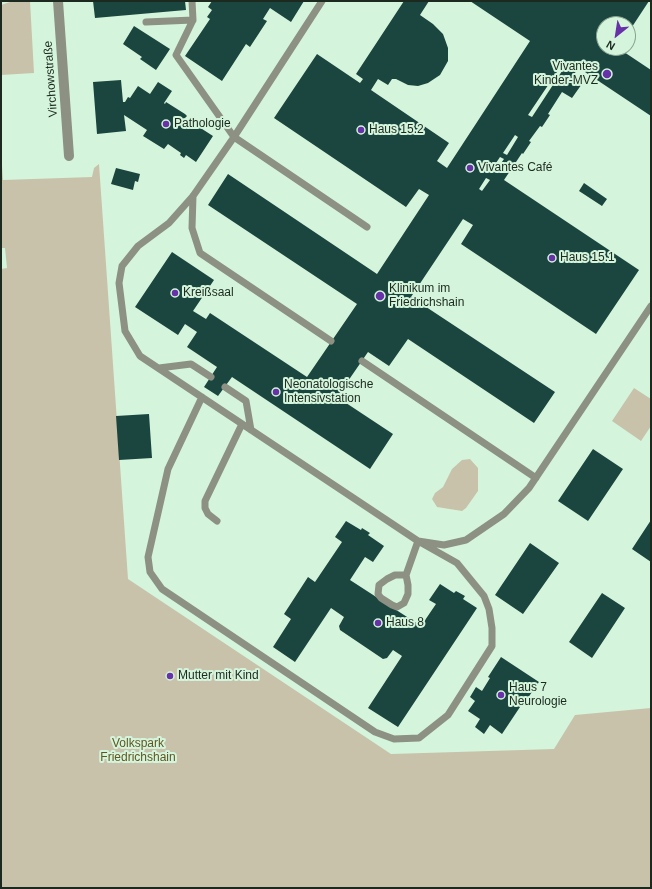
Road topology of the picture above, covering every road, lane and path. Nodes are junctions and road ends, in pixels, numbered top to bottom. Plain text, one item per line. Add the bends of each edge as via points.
1 (58, 1) edge
2 (192, 1) edge
3 (322, 1) edge
4 (193, 20) junction
5 (146, 22) dead end
6 (234, 137) junction
7 (69, 156) dead end
8 (193, 196) junction
9 (367, 227) dead end
10 (651, 306) edge
11 (331, 341) dead end
12 (362, 362) dead end
13 (159, 368) junction
14 (211, 377) dead end
15 (225, 387) dead end
16 (202, 397) junction
17 (242, 424) junction
18 (251, 430) junction
19 (536, 478) junction
20 (217, 521) dead end
21 (418, 541) junction
22 (406, 575) junction

1 - 7 street, Virchowstraße
2 - 4 lane
3 - 6 lane
4 - 5 lane
4 - 6 lane via 176,55
6 - 8 lane
6 - 9 lane
8 - 11 lane via 192,228 200,253
8 - 13 lane via 169,223 138,246 122,266 118,283 125,331 140,356
10 - 19 lane
12 - 19 lane
13 - 14 lane via 191,364
13 - 16 lane
15 - 18 lane via 246,401
16 - 17 lane
16 - 21 lane via 168,469 148,557 150,572 162,589 375,732 394,739 418,738 448,714 492,646 489,609 484,596 457,563
17 - 18 lane
17 - 20 lane via 205,501 208,514
18 - 21 lane
19 - 21 lane via 504,514 466,540 444,545
21 - 22 lane
22 - 22 lane via 395,575 379,585 378,594 381,598 398,607 404,603 408,594

